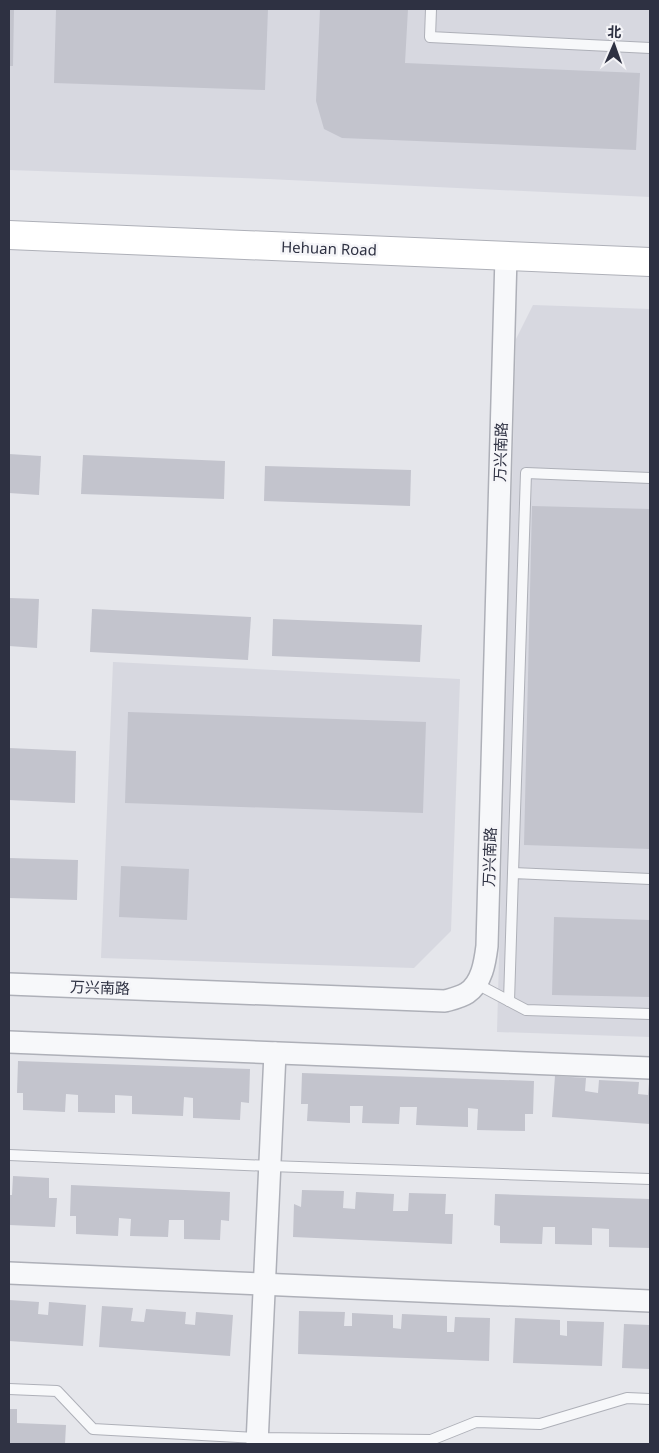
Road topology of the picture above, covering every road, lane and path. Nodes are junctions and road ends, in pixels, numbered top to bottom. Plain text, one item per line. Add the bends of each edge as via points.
1 (431, 9) edge
2 (650, 48) edge
3 (9, 235) edge
4 (506, 256) junction
5 (650, 262) edge
6 (650, 478) edge
7 (513, 873) junction
8 (650, 879) edge
9 (9, 984) edge
10 (475, 984) junction
11 (509, 1001) junction
12 (650, 1014) edge
13 (9, 1042) edge
14 (276, 1053) junction
15 (650, 1068) edge
16 (9, 1155) edge
17 (270, 1166) junction
18 (650, 1179) edge
19 (9, 1273) edge
20 (265, 1283) junction
21 (650, 1301) edge
22 (9, 1389) edge
23 (650, 1399) edge
24 (258, 1441) edge

1 - 2 lane via 430,37
3 - 4 street, Hehuan Road
4 - 5 street, Hehuan Road
4 - 10 street, 万兴南路 via 487,946 484,967
6 - 7 lane via 526,473
7 - 8 lane
7 - 11 lane
9 - 10 street, 万兴南路 via 445,1001 468,993
10 - 11 lane
11 - 12 lane via 526,1010
13 - 14 street
14 - 15 street
14 - 17 street
16 - 17 lane
17 - 18 lane
17 - 20 street
19 - 20 street
20 - 21 street
20 - 24 street
22 - 24 lane via 57,1391 93,1428
23 - 24 lane via 627,1398 540,1424 476,1422 431,1440

